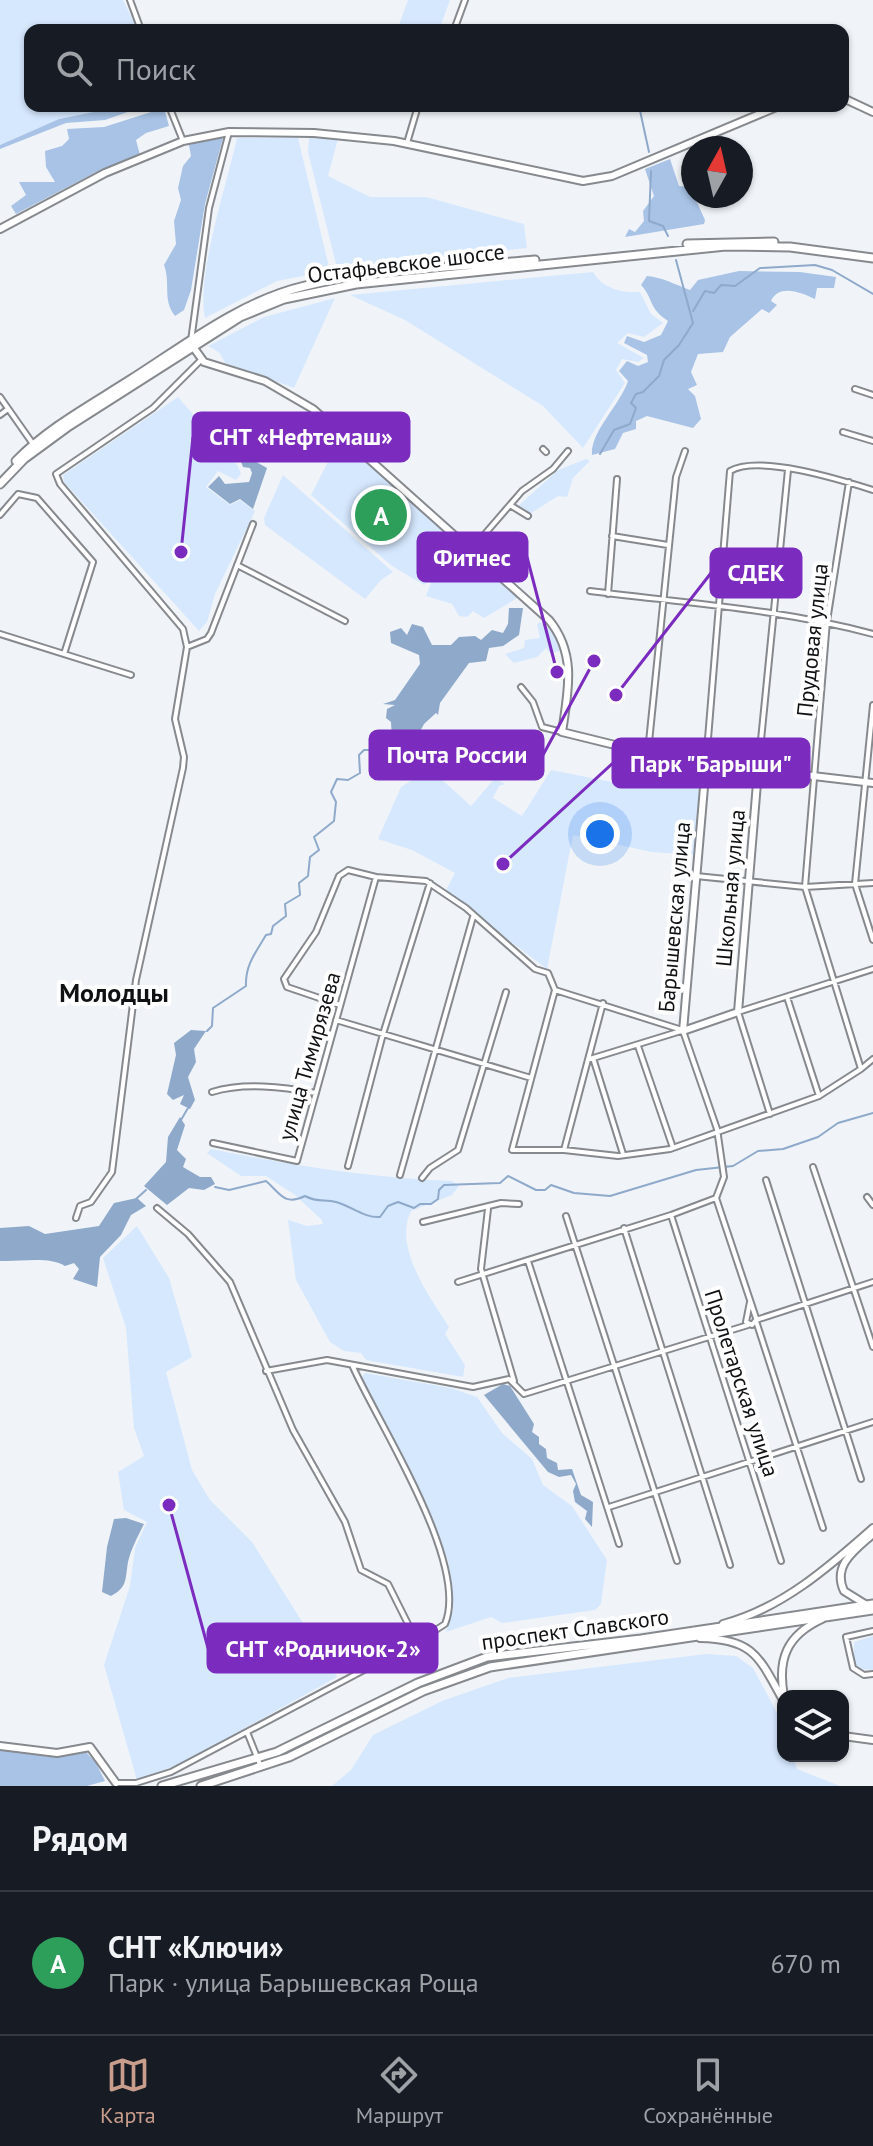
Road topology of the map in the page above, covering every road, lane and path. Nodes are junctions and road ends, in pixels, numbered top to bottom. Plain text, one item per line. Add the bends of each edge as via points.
1 (130, 0) edge
2 (465, 0) edge
3 (139, 24) edge
4 (456, 24) edge
5 (849, 101) edge
6 (171, 112) edge
7 (416, 112) edge
8 (765, 112) edge
9 (873, 112) edge
10 (229, 132) junction
11 (183, 141) junction
12 (407, 143) junction
13 (0, 229) edge
14 (873, 256) edge
15 (191, 325) junction
16 (202, 334) junction
17 (191, 344) junction
18 (201, 360) junction
19 (855, 389) dead end
20 (873, 395) edge
21 (0, 397) edge
22 (8, 409) junction
23 (0, 415) edge
24 (843, 432) dead end
25 (873, 441) edge
26 (35, 447) junction
27 (568, 451) dead end
28 (685, 451) dead end
29 (553, 458) dead end
30 (558, 463) junction
31 (788, 470) junction
32 (0, 477) edge
33 (617, 479) dead end
34 (849, 482) junction
35 (0, 484) edge
36 (873, 490) edge
37 (510, 505) junction
38 (0, 515) edge
39 (528, 516) dead end
40 (253, 524) dead end
41 (612, 536) junction
42 (668, 545) junction
43 (471, 550) junction
44 (237, 565) junction
45 (590, 591) dead end
46 (608, 594) junction
47 (662, 600) junction
48 (717, 604) junction
49 (771, 614) junction
50 (345, 621) dead end
51 (827, 621) junction
52 (0, 634) edge
53 (873, 634) edge
54 (187, 647) junction
55 (64, 654) junction
56 (131, 675) dead end
57 (521, 687) dead end
58 (873, 705) edge
59 (562, 732) junction
60 (648, 752) junction
61 (706, 764) junction
62 (758, 771) junction
63 (815, 776) junction
64 (870, 782) edge
65 (696, 876) junction
66 (376, 877) junction
67 (748, 882) junction
68 (430, 883) junction
69 (873, 883) edge
70 (855, 884) junction
71 (805, 887) junction
72 (473, 917) junction
73 (873, 940) edge
74 (873, 969) edge
75 (832, 982) junction
76 (555, 990) junction
77 (506, 992) dead end
78 (787, 997) junction
79 (603, 1003) junction
80 (340, 1005) junction
81 (738, 1012) junction
82 (336, 1020) junction
83 (683, 1031) junction
84 (383, 1034) junction
85 (638, 1046) junction
86 (435, 1048) junction
87 (590, 1059) junction
88 (873, 1059) edge
89 (484, 1065) junction
90 (861, 1069) junction
91 (531, 1078) junction
92 (212, 1092) dead end
93 (316, 1093) junction
94 (819, 1096) junction
95 (770, 1114) junction
96 (717, 1129) junction
97 (213, 1143) dead end
98 (672, 1145) junction
99 (564, 1150) junction
100 (623, 1154) junction
101 (348, 1166) dead end
102 (813, 1167) dead end
103 (400, 1175) dead end
104 (422, 1178) dead end
105 (766, 1180) dead end
106 (867, 1197) dead end
107 (716, 1198) junction
108 (519, 1204) dead end
109 (873, 1205) edge
110 (157, 1208) dead end
111 (488, 1209) junction
112 (671, 1215) junction
113 (566, 1216) dead end
114 (76, 1218) dead end
115 (423, 1222) dead end
116 (624, 1228) junction
117 (573, 1244) junction
118 (528, 1261) junction
119 (482, 1273) junction
120 (458, 1282) dead end
121 (873, 1282) edge
122 (854, 1289) junction
123 (805, 1304) junction
124 (751, 1321) junction
125 (710, 1336) junction
126 (873, 1347) edge
127 (662, 1351) junction
128 (615, 1366) junction
129 (353, 1367) junction
130 (266, 1371) junction
131 (568, 1380) junction
132 (515, 1386) junction
133 (873, 1422) edge
134 (844, 1431) junction
135 (797, 1446) junction
136 (750, 1461) junction
137 (702, 1477) junction
138 (861, 1479) dead end
139 (656, 1493) junction
140 (609, 1507) junction
141 (823, 1528) dead end
142 (873, 1528) edge
143 (873, 1534) edge
144 (619, 1544) dead end
145 (677, 1561) dead end
146 (781, 1561) dead end
147 (730, 1565) dead end
148 (871, 1606) edge
149 (825, 1617) junction
150 (872, 1632) edge
151 (696, 1634) junction
152 (417, 1642) junction
153 (873, 1674) edge
154 (779, 1690) edge
155 (782, 1690) edge
156 (247, 1732) junction
157 (849, 1737) edge
158 (873, 1740) edge
159 (0, 1746) edge
160 (258, 1759) junction
161 (261, 1768) junction
162 (118, 1785) edge
163 (162, 1786) edge
164 (201, 1786) edge

1 - 3 street
2 - 4 street
5 - 9 street
6 - 11 street
7 - 12 street
8 - 12 street via 595,180 552,176
10 - 11 street
10 - 12 street via 314,133
10 - 15 street via 209,208
11 - 13 street via 88,181
14 - 16 main road, Остафьевское шоссе via 789,243 726,241 354,279 283,292
14 - 17 main road, Остафьевское шоссе via 726,246 356,284 284,299
15 - 16 street
15 - 17 street
16 - 17 main road, Остафьевское шоссе
17 - 18 street
17 - 26 main road, Остафьевское шоссе
18 - 43 street via 265,381 307,405
18 - 54 street via 153,408 56,477 171,611
19 - 20 street
21 - 22 street
22 - 23 street
22 - 26 street
24 - 25 street
26 - 32 main road, Остафьевское шоссе
26 - 35 main road, Остафьевское шоссе
27 - 30 street
28 - 42 street via 676,477
29 - 30 street
30 - 37 street
31 - 34 street via 797,467
31 - 48 street, Барышевская улица via 739,466 730,471
31 - 49 street, Школьная улица
33 - 41 street
34 - 36 street
34 - 51 street, Прудовая улица
37 - 39 street
37 - 43 street
38 - 55 street via 18,494 37,498 93,562
40 - 44 street
41 - 42 street
41 - 46 street
42 - 47 street
43 - 59 street via 555,628 571,677
44 - 50 street
44 - 54 street via 211,633
45 - 46 street
46 - 47 street
47 - 48 street
47 - 60 street
48 - 49 street
48 - 61 street, Барышевская улица
49 - 51 street
49 - 62 street, Школьная улица
51 - 53 street
51 - 63 street, Прудовая улица
52 - 55 street
54 - 114 street via 175,719 183,768 136,980 112,1172 91,1202 80,1206
55 - 56 street
57 - 59 street via 542,727
58 - 64 street
59 - 60 street
60 - 61 street
61 - 62 street
61 - 65 street, Барышевская улица
62 - 63 street
62 - 67 street, Школьная улица
63 - 64 street
63 - 71 street, Прудовая улица
64 - 70 street
65 - 67 street
65 - 83 street, Барышевская улица
66 - 68 street
66 - 80 street, улица Тимирязева
66 - 80 street via 348,870 339,876 316,932 284,979 287,987
67 - 71 street
67 - 81 street, Школьная улица
68 - 72 street
68 - 84 street
69 - 70 street
70 - 71 street
70 - 73 street
71 - 75 street, Прудовая улица
72 - 76 street via 535,969 548,973
72 - 86 street
74 - 75 street
75 - 78 street
75 - 90 street, Прудовая улица
76 - 79 street
76 - 91 street
77 - 89 street
78 - 81 street
78 - 94 street
79 - 83 street
79 - 87 street
80 - 82 street, улица Тимирязева
81 - 83 street
81 - 95 street, Школьная улица
82 - 84 street
82 - 93 street, улица Тимирязева
83 - 85 street
83 - 96 street
84 - 86 street
84 - 101 street
85 - 87 street
85 - 98 street
86 - 89 street
86 - 103 street
87 - 99 street
87 - 100 street
88 - 90 street
89 - 91 street
89 - 104 street via 458,1150
90 - 94 street
91 - 99 street via 512,1150
92 - 93 street via 226,1087
93 - 97 street, улица Тимирязева via 297,1161
94 - 95 street
95 - 96 street
96 - 98 street
96 - 107 street via 724,1172 723,1189
98 - 100 street
99 - 100 street
102 - 122 street
105 - 123 street
106 - 109 street
107 - 112 street
107 - 124 street via 750,1302
108 - 111 street
110 - 130 street via 230,1282
111 - 115 street
111 - 119 street
112 - 116 street
112 - 125 street, Пролетарская улица
113 - 117 street
116 - 117 street
116 - 127 street
117 - 118 street
117 - 128 street
118 - 119 street
118 - 131 street
119 - 120 street
119 - 132 street
121 - 122 street
122 - 123 street
122 - 126 street
123 - 124 street
123 - 134 street
124 - 125 street
124 - 135 street via 759,1329
125 - 127 street
125 - 136 street, Пролетарская улица
127 - 128 street
127 - 137 street
128 - 131 street
128 - 139 street
129 - 130 street via 327,1360
129 - 132 street via 473,1387 509,1379
129 - 152 street via 430,1526 450,1582 445,1624
130 - 152 street via 345,1522 361,1570 388,1584
131 - 132 street via 524,1394
131 - 140 street
133 - 134 street
134 - 135 street
134 - 138 street
135 - 136 street
135 - 141 street
136 - 137 street
136 - 146 street, Пролетарская улица
137 - 139 street
137 - 147 street
139 - 140 street
139 - 145 street
140 - 144 street
142 - 151 street via 771,1605
143 - 148 street via 850,1554 840,1574 844,1591
148 - 149 main road, проспект Славского
148 - 151 main road, проспект Славского
149 - 151 main road, проспект Славского
149 - 155 street via 788,1645 781,1666
150 - 153 street via 846,1637 853,1668
151 - 154 street via 748,1647
151 - 160 main road, проспект Славского via 520,1652 459,1666
151 - 161 main road, проспект Славского via 462,1674
152 - 156 street
156 - 160 street
156 - 162 street via 171,1772
157 - 158 street
159 - 162 street via 57,1753 90,1747
160 - 161 street
160 - 163 main road, проспект Славского
161 - 164 main road, проспект Славского

